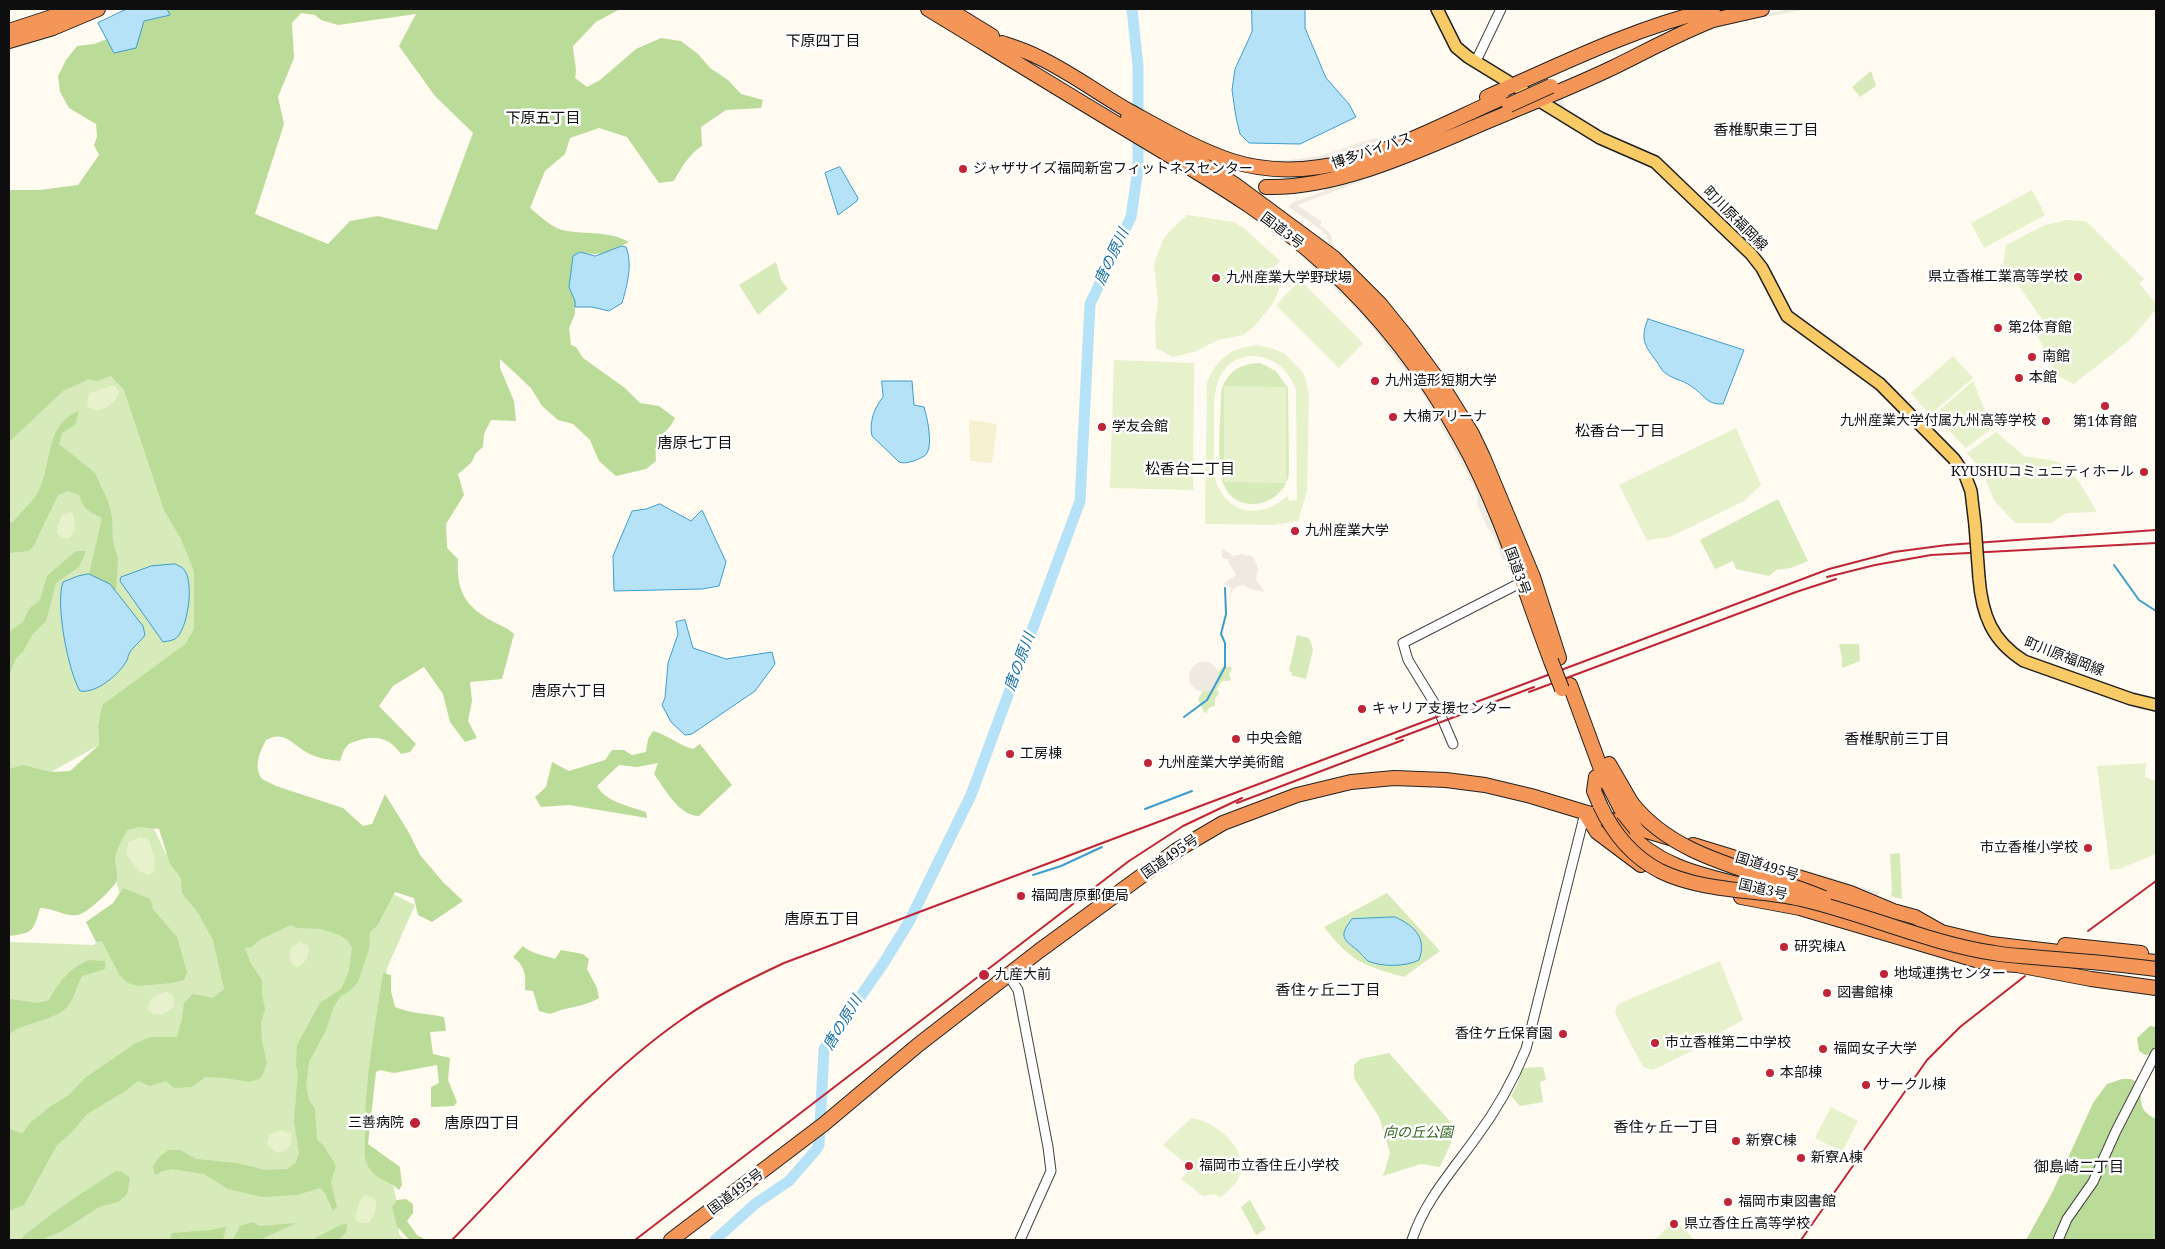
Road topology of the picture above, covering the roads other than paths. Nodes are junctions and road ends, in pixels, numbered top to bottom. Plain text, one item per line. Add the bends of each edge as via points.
1 (74, 9) edge
2 (98, 9) edge
3 (928, 9) edge
4 (948, 9) edge
5 (1437, 9) edge
6 (1501, 9) edge
7 (1762, 9) edge
8 (1716, 12) edge
9 (9, 31) edge
10 (9, 41) edge
11 (1476, 61) junction
12 (1515, 85) junction
13 (1539, 99) junction
14 (1505, 102) junction
15 (1126, 118) junction
16 (1150, 132) junction
17 (1265, 168) junction
18 (1207, 179) junction
19 (1234, 184) junction
20 (1266, 187) junction
21 (1527, 580) junction
22 (2156, 705) edge
23 (1584, 727) junction
24 (1453, 744) dead end
25 (1585, 814) junction
26 (1621, 814) junction
27 (1844, 920) junction
28 (1895, 928) junction
29 (1944, 934) junction
30 (1994, 940) junction
31 (2156, 954) edge
32 (2017, 962) junction
33 (2156, 962) edge
34 (2156, 968) edge
35 (2156, 974) edge
36 (1009, 976) junction
37 (2156, 982) edge
38 (2156, 988) edge
39 (2156, 1053) edge
40 (671, 1240) edge
41 (1020, 1240) edge
42 (1412, 1240) edge
43 (2058, 1240) edge

1 - 9 highway
2 - 10 highway via 53,28
3 - 15 highway, 国道3号
4 - 15 highway, 国道3号
5 - 11 main road, 町川原福岡線 via 1456,47
6 - 11 street
7 - 8 highway, 博多バイパス
8 - 12 highway via 1690,15 1626,36
8 - 13 highway via 1681,34 1610,69
8 - 14 highway, 博多バイパス, bridge via 1662,38
11 - 12 main road, 町川原福岡線
12 - 13 main road, 町川原福岡線
12 - 17 highway via 1347,156 1316,165
13 - 20 highway via 1422,150 1351,174 1307,185
13 - 22 main road, 町川原福岡線, bridge via 1600,138 1654,162 1751,254 1787,316 1880,384 1954,459 1972,491 1981,599 2000,642 2024,661
14 - 17 highway, 博多バイパス via 1353,160 1310,169
14 - 20 highway, 博多バイパス via 1364,167 1306,183
15 - 16 highway, 国道3号
16 - 17 highway, 博多バイパス via 1232,161
16 - 18 highway, 国道3号
16 - 19 highway, 国道3号
18 - 19 highway, 博多バイパス
18 - 21 highway, 国道3号 via 1264,217 1326,265 1372,311 1397,342 1432,390 1462,440
19 - 20 highway, 博多バイパス
19 - 21 highway, 国道3号 via 1334,258 1380,304 1423,358 1472,434 1513,526
21 - 23 highway, 国道3号
21 - 24 street via 1403,643 1408,660 1438,709
23 - 26 highway via 1614,776
23 - 26 highway, 国道3号 via 1596,777 1594,791
25 - 27 highway via 1597,832 1662,878 1695,889 1780,903
25 - 29 highway, 国道495号 via 1850,893 1915,917
25 - 36 highway, 国道495号 via 1531,796 1446,780 1394,778 1351,782 1297,795 1223,823 1177,850
25 - 42 street via 1526,1049 1496,1108 1425,1210
26 - 28 highway, 国道3号 via 1635,841 1650,853 1682,869 1802,898
26 - 29 highway, 国道3号 via 1662,849 1700,866 1803,889
26 - 33 highway, bridge via 1651,825 1673,841 1703,855 1833,901 1954,938 1995,946
26 - 34 highway, bridge via 1611,826 1628,847 1644,860 1678,878 1802,899 1994,954
27 - 28 highway
27 - 32 highway via 1986,963
28 - 32 highway, 国道3号
29 - 30 highway, 国道3号
30 - 31 highway
30 - 33 highway, 国道3号
32 - 35 highway, 国道3号
32 - 37 highway
32 - 38 highway via 2090,979
36 - 40 highway, 国道495号 via 918,1045 824,1124
36 - 41 street via 1018,990 1051,1171
39 - 43 street via 2093,1182 2067,1219

